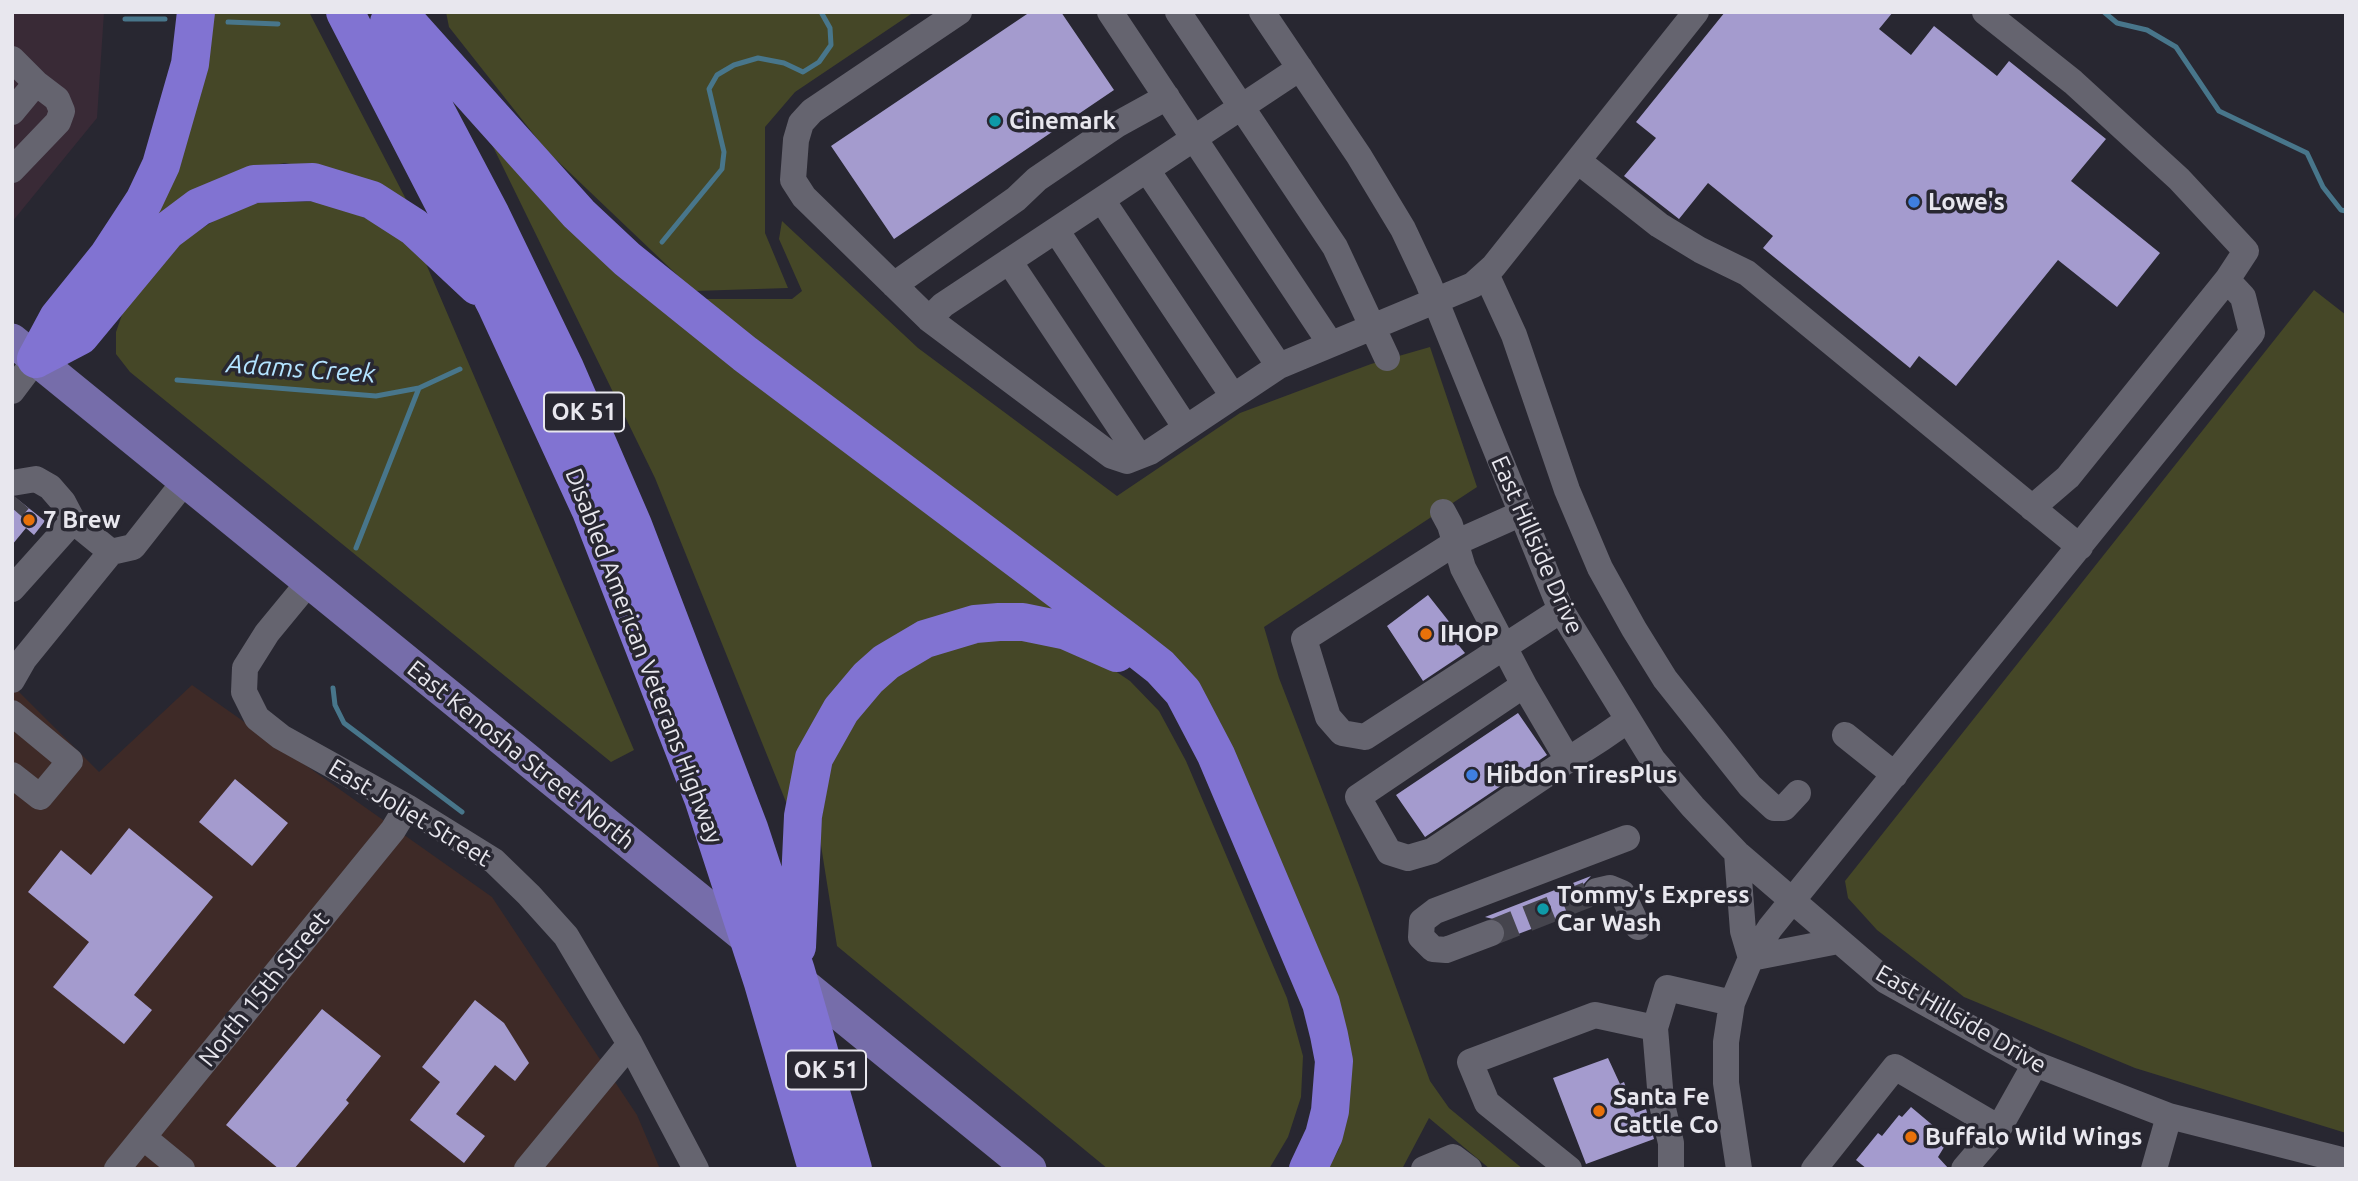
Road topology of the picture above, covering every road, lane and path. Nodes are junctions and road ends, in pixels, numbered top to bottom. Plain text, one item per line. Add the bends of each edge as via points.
1 (196, 12) edge
2 (345, 12) edge
3 (384, 12) edge
4 (398, 12) edge
5 (959, 12) edge
6 (1110, 12) edge
7 (1178, 12) edge
8 (1262, 12) edge
9 (1696, 12) edge
10 (1985, 12) edge
11 (12, 59) edge
12 (1300, 68) junction
13 (36, 83) junction
14 (1167, 97) junction
15 (1241, 107) junction
16 (12, 111) edge
17 (1195, 138) junction
18 (1578, 161) junction
19 (12, 170) edge
20 (1147, 170) junction
21 (1102, 200) junction
22 (1056, 230) junction
23 (1009, 261) junction
24 (1486, 274) junction
25 (2227, 280) junction
26 (894, 285) junction
27 (1436, 302) junction
28 (496, 305) junction
29 (929, 319) junction
30 (1373, 326) junction
31 (1330, 343) junction
32 (24, 350) edge
33 (1387, 358) dead end
34 (1279, 366) junction
35 (12, 391) edge
36 (1233, 397) junction
37 (1186, 428) junction
38 (1139, 456) junction
39 (185, 481) junction
40 (18, 487) edge
41 (2032, 508) junction
42 (1443, 512) dead end
43 (1520, 514) junction
44 (73, 521) junction
45 (1455, 543) junction
46 (2080, 547) junction
47 (111, 552) junction
48 (309, 582) junction
49 (12, 589) edge
50 (1561, 610) junction
51 (1504, 645) junction
52 (16, 662) edge
53 (1524, 685) junction
54 (12, 713) edge
55 (1628, 720) junction
56 (1845, 735) dead end
57 (1568, 760) junction
58 (12, 775) edge
59 (1895, 775) junction
60 (1798, 793) dead end
61 (407, 807) junction
62 (1627, 838) dead end
63 (1737, 853) junction
64 (1597, 891) tunnel mouth
65 (1792, 901) junction
66 (1638, 927) dead end
67 (1491, 933) tunnel mouth
68 (1838, 941) junction
69 (1751, 958) junction
70 (796, 971) junction
71 (1732, 1003) junction
72 (1655, 1028) junction
73 (630, 1044) junction
74 (2035, 1064) junction
75 (2169, 1116) junction
76 (1999, 1128) junction
77 (143, 1137) junction
78 (2346, 1161) edge
79 (1030, 1168) edge
80 (117, 1169) edge
81 (182, 1169) edge
82 (527, 1169) edge
83 (695, 1169) edge
84 (817, 1169) edge
85 (853, 1169) edge
86 (1291, 1169) edge
87 (1308, 1169) edge
88 (1424, 1169) edge
89 (1469, 1169) edge
90 (1569, 1169) edge
91 (1671, 1169) edge
92 (1739, 1169) edge
93 (1814, 1169) edge
94 (1964, 1169) edge
95 (2154, 1169) edge

1 - 32 highway via 190,64 161,165 144,201 108,256 58,318
2 - 28 highway, Disabled American Veterans Highway / OK 51
3 - 70 highway, Disabled American Veterans Highway / OK 51 via 497,227 633,525 749,828
4 - 87 highway via 579,214 627,259 726,340 1132,645 1183,692 1216,755 1321,1003 1334,1061 1330,1111
5 - 26 street via 812,111 801,123 796,140 793,180 804,197
6 - 14 street
7 - 15 street
8 - 12 street, East Hillside Drive
9 - 18 street
10 - 25 street via 2073,82 2179,179 2246,251
11 - 13 street
12 - 15 street
12 - 27 street, East Hillside Drive via 1403,229
13 - 16 street
13 - 19 street via 57,99 62,111 58,122
14 - 17 street
14 - 26 street via 1037,179 1016,199
15 - 17 street
15 - 30 street via 1335,247
17 - 20 street
17 - 31 street
18 - 24 street
18 - 41 street via 1659,225 1748,273
20 - 21 street
20 - 34 street
21 - 22 street
21 - 36 street
22 - 23 street
22 - 37 street
23 - 29 street
23 - 38 street
24 - 27 street
24 - 60 street via 1517,345 1567,490 1600,568 1634,629 1665,679 1766,802 1784,808
25 - 41 street via 2068,477
25 - 46 street via 2244,297 2252,333
26 - 29 street
27 - 30 street
27 - 43 street, East Hillside Drive
28 - 32 highway via 391,210 332,185 274,181 236,189 184,217 149,248 79,336
28 - 84 highway, Disabled American Veterans Highway / OK 51 via 591,511 703,799
29 - 38 street via 1112,456 1127,461
30 - 31 street
30 - 33 street
31 - 34 street
32 - 35 street
32 - 39 main road, East Kenosha Street North
34 - 36 street
36 - 37 street
37 - 38 street
39 - 47 street via 133,547
39 - 48 main road, East Kenosha Street North
40 - 44 street via 36,478 63,502
41 - 46 street
42 - 45 street
43 - 45 street
43 - 50 street, East Hillside Drive
44 - 47 street
44 - 49 street
45 - 51 street via 1463,568
45 - 51 street via 1304,639 1328,717 1342,733 1365,737
46 - 59 street
47 - 52 street
48 - 61 street, East Joliet Street via 254,651 246,668 244,692 257,718 281,737
48 - 79 main road, East Kenosha Street North
50 - 51 street
50 - 55 street, East Hillside Drive
51 - 53 street
53 - 57 street
53 - 57 street via 1359,797 1389,852 1408,858 1432,851
54 - 58 street via 70,761 40,797
55 - 57 street
55 - 63 street, East Hillside Drive via 1653,760
56 - 59 street
59 - 65 street
61 - 73 street, East Joliet Street via 494,861 529,895 566,936
61 - 77 street, North 15th Street
62 - 67 street via 1435,911 1422,922 1421,937 1433,949 1447,950
63 - 65 street, East Hillside Drive
63 - 69 street via 1743,931
64 - 66 street via 1610,888 1622,893
65 - 68 street, East Hillside Drive
65 - 69 street
68 - 69 street
68 - 74 street, East Hillside Drive via 1886,981
69 - 71 street
70 - 85 highway, Disabled American Veterans Highway / OK 51
70 - 86 highway via 807,786 826,733 854,694 904,650 975,624 1023,622 1088,639 1150,679 1185,723 1302,999 1320,1066 1311,1123
71 - 72 street via 1667,988
71 - 92 street via 1726,1083
72 - 90 street via 1595,1014 1470,1062 1487,1103
72 - 91 street
73 - 82 street
73 - 83 street, East Joliet Street
74 - 75 street, East Hillside Drive
74 - 76 street
75 - 78 street, East Hillside Drive
75 - 95 street
76 - 93 street via 1895,1067
76 - 94 street
77 - 80 street, North 15th Street
77 - 81 street
88 - 89 street via 1453,1157

